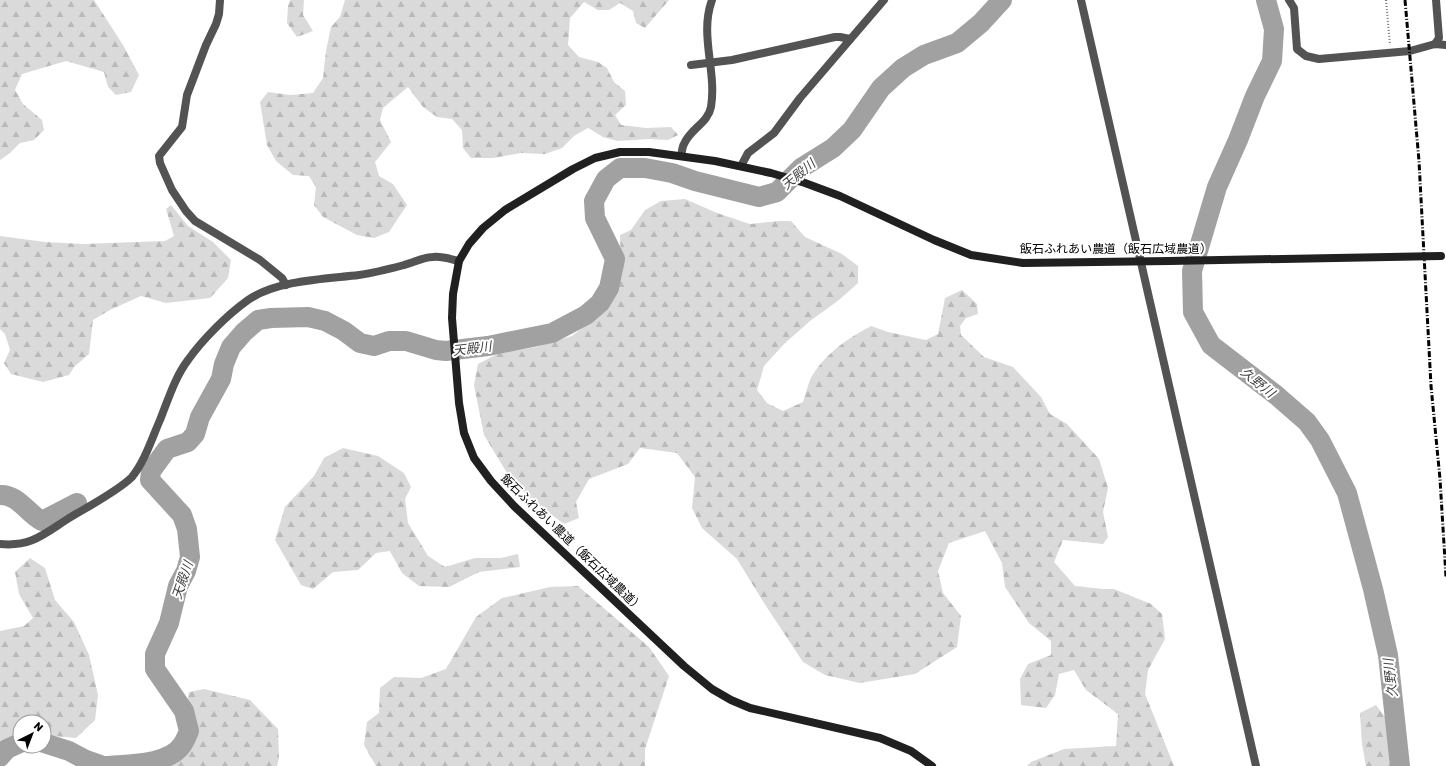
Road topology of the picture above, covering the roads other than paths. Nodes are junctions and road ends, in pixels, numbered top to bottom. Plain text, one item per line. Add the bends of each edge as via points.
1 (220, 0) edge
2 (712, 0) edge
3 (884, 0) edge
4 (1081, 0) edge
5 (1289, 0) edge
6 (1436, 0) edge
7 (850, 39) junction
8 (1435, 44) junction
9 (1446, 45) edge
10 (710, 63) junction
11 (691, 65) dead end
12 (681, 156) junction
13 (741, 166) junction
14 (1444, 256) edge
15 (459, 261) junction
16 (1140, 261) junction
17 (286, 285) junction
18 (0, 544) edge
19 (932, 766) edge
20 (1256, 766) edge

1 - 17 street via 216,24 187,95 182,127 159,156 160,163 172,190 195,221 260,260 282,278
2 - 10 street via 706,25
3 - 7 street
4 - 16 street
5 - 8 street via 1294,8 1297,49 1306,56 1319,59 1410,51
6 - 8 street via 1439,38
7 - 10 street via 835,37
7 - 13 street via 774,133 748,153
8 - 9 street
10 - 11 street
10 - 12 street via 711,108 705,120 684,144
12 - 13 street, 飯石ふれあい農道（飯石広域農道）
12 - 15 street, 飯石ふれあい農道（飯石広域農道） via 620,152 595,158 578,166 505,210 483,228
13 - 16 street, 飯石ふれあい農道（飯石広域農道） via 805,183 840,196 971,255 1023,263
14 - 16 street, 飯石ふれあい農道（飯石広域農道）, bridge
15 - 17 street via 431,257 360,274 319,278
15 - 19 street, 飯石ふれあい農道（飯石広域農道） via 452,318 459,403 464,433 474,458 491,482 684,666 712,689 750,708 880,738 911,751
16 - 20 street
17 - 18 street via 249,299 218,327 188,360 176,381 145,454 132,476 119,487 28,543

